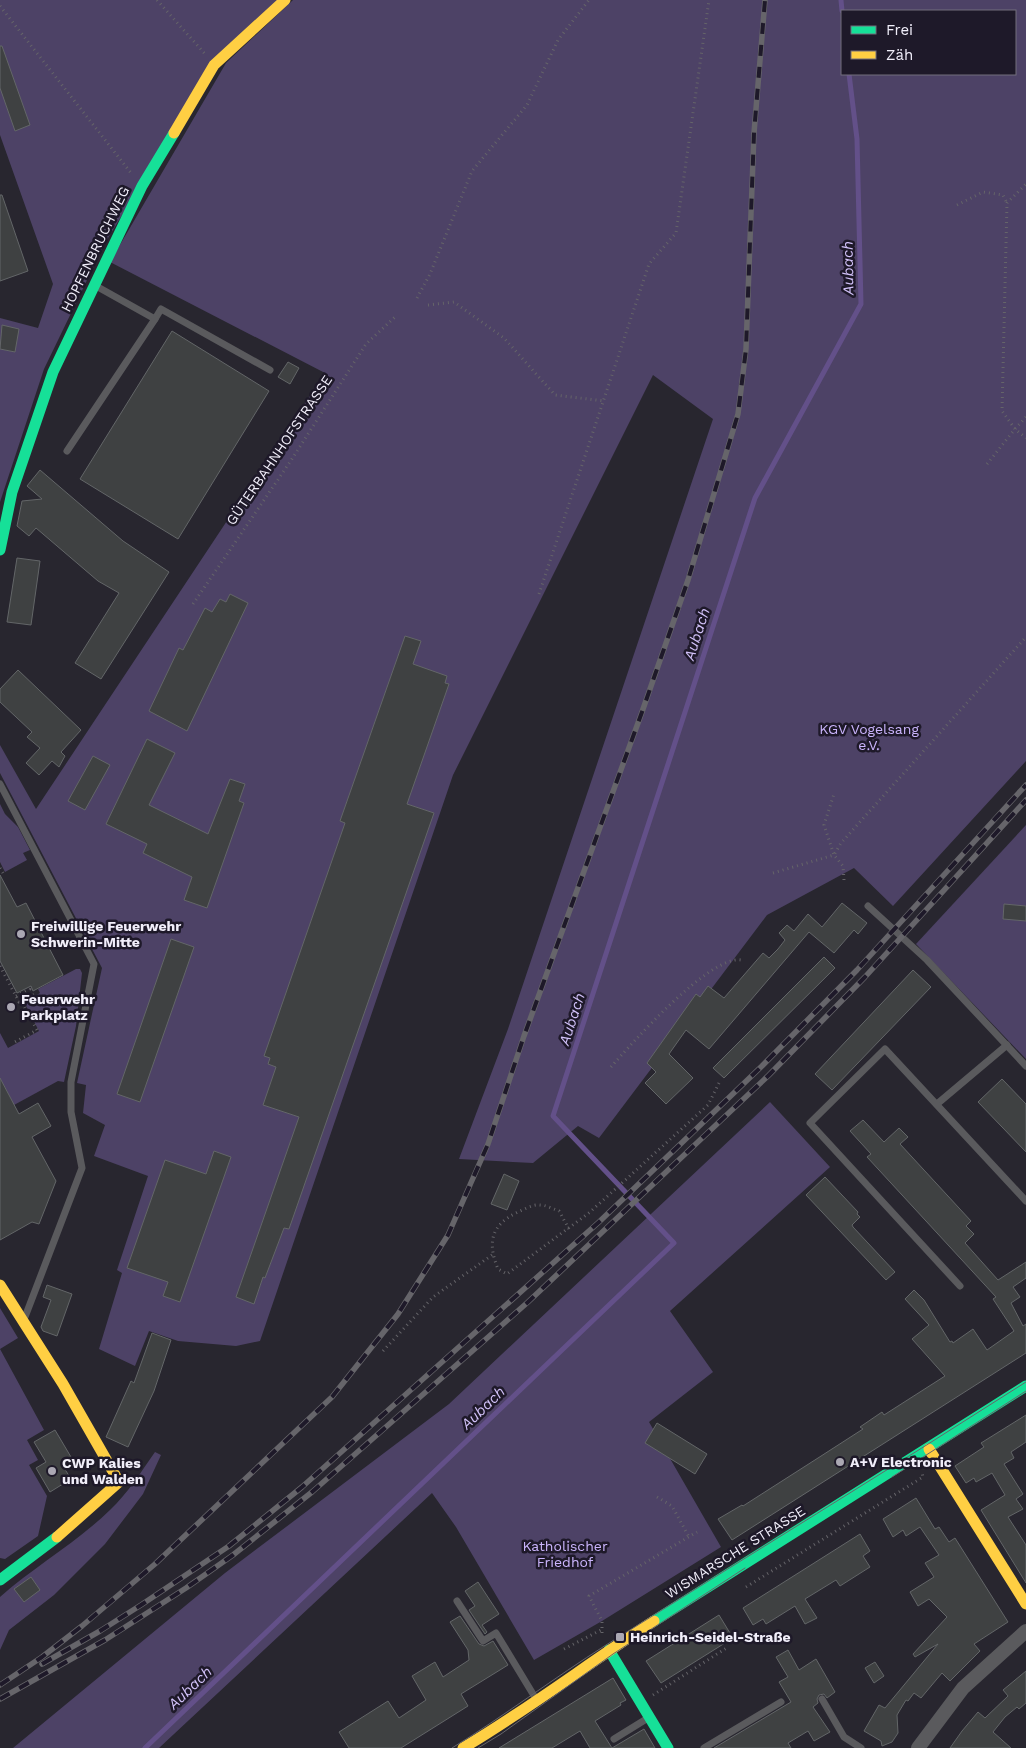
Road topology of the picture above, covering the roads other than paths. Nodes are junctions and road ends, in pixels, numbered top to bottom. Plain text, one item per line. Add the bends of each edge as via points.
1 (285, 0) edge
2 (94, 285) junction
3 (155, 319) junction
4 (270, 370) dead end
5 (67, 450) dead end
6 (0, 550) edge
7 (0, 784) edge
8 (868, 906) dead end
9 (1006, 1045) junction
10 (1026, 1066) edge
11 (936, 1104) junction
12 (1026, 1201) edge
13 (0, 1285) edge
14 (960, 1286) dead end
15 (24, 1319) junction
16 (1026, 1386) edge
17 (929, 1449) junction
18 (0, 1580) edge
19 (457, 1601) dead end
20 (1026, 1604) edge
21 (1026, 1631) edge
22 (609, 1650) junction
23 (537, 1699) junction
24 (822, 1700) dead end
25 (781, 1702) dead end
26 (649, 1718) junction
27 (614, 1739) dead end
28 (463, 1748) edge
29 (668, 1748) edge
30 (704, 1748) edge
31 (861, 1748) edge
32 (918, 1748) edge

1 - 2 street, HOPFENBRUCHWEG via 214,65 142,186
2 - 3 lane
2 - 6 street, HOPFENBRUCHWEG via 53,372 12,492
3 - 4 lane via 161,308
3 - 5 lane
7 - 15 lane via 94,964 71,1082 71,1112 82,1168
8 - 9 lane via 927,960
9 - 10 lane
9 - 11 lane
11 - 12 lane
11 - 14 lane via 885,1049 810,1122
13 - 15 street
15 - 18 street via 119,1482 45,1547
16 - 17 street, WISMARSCHE STRASSE
17 - 20 street
17 - 22 street, WISMARSCHE STRASSE
19 - 23 lane via 483,1641 496,1633
21 - 32 street via 963,1688
22 - 23 street, WISMARSCHE STRASSE
22 - 26 street
23 - 28 street, WISMARSCHE STRASSE
24 - 31 lane via 844,1737
25 - 30 lane
26 - 27 lane
26 - 29 street

